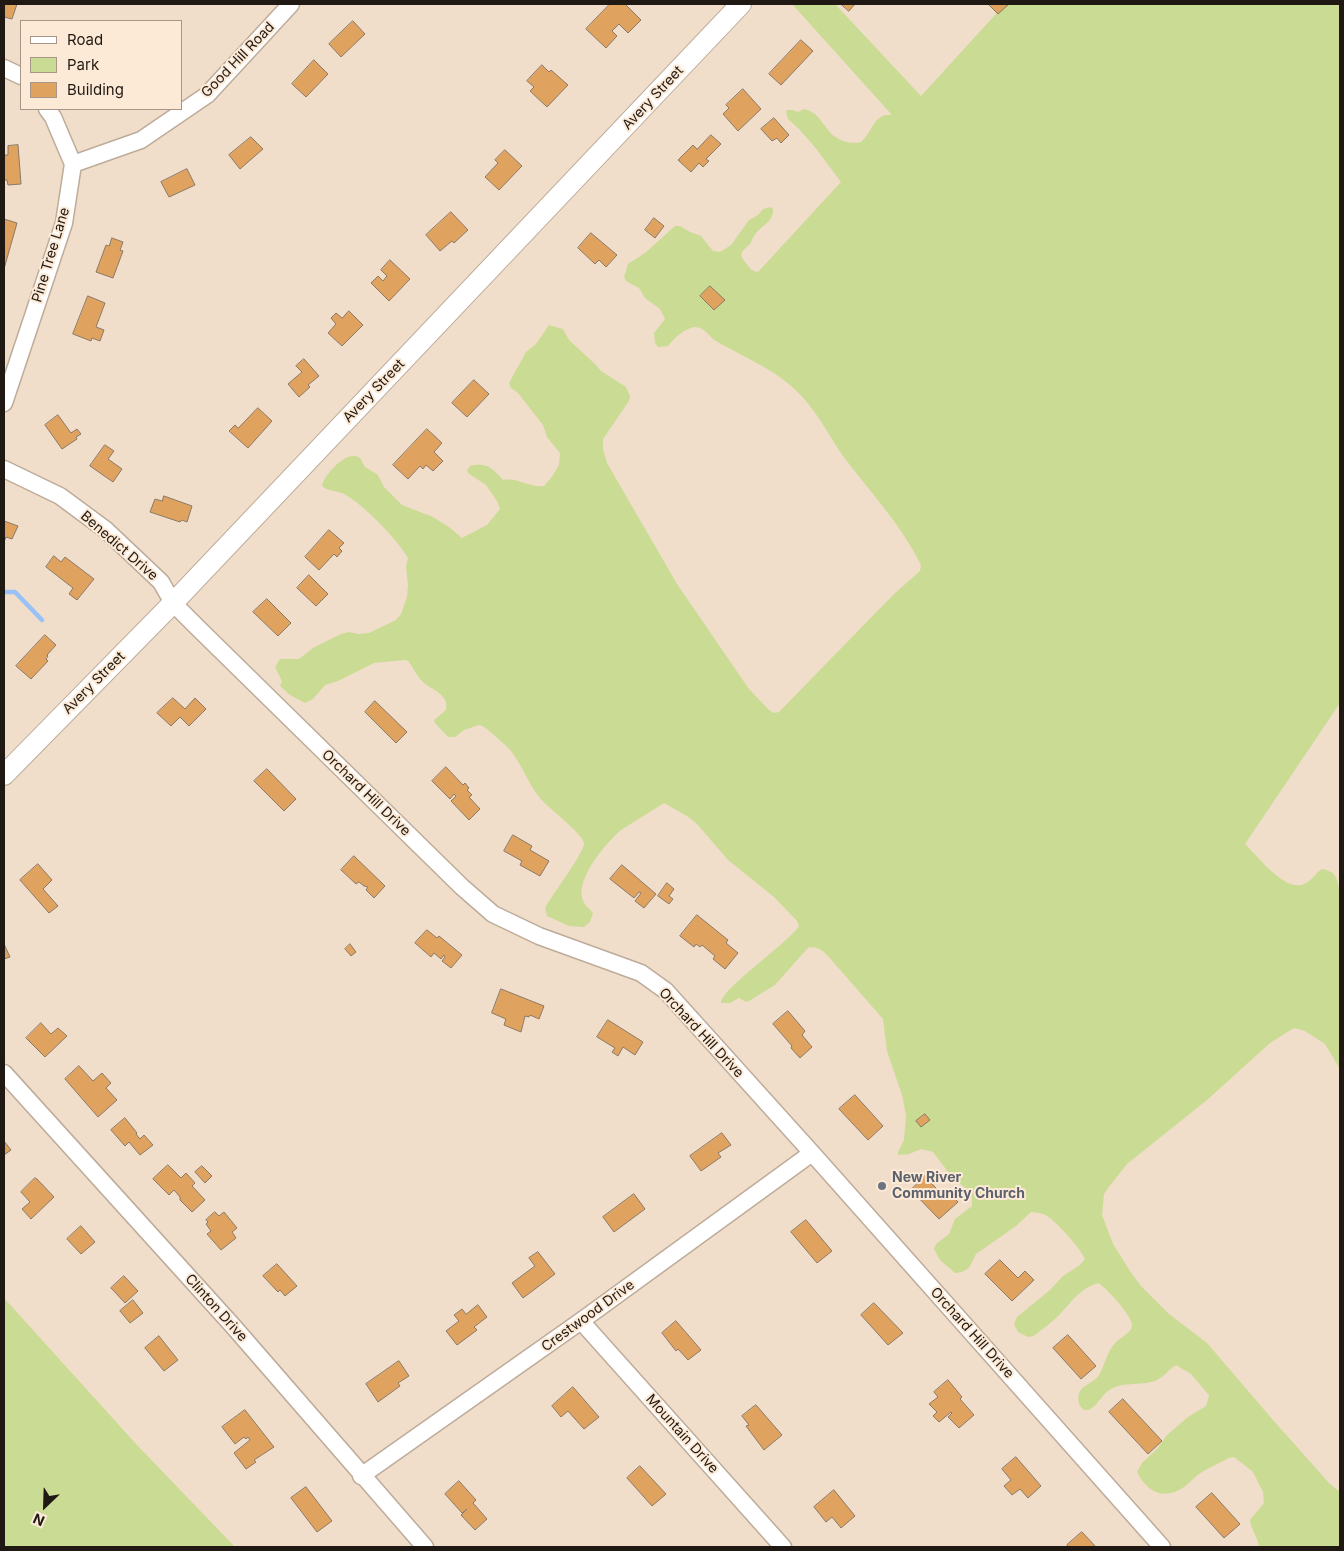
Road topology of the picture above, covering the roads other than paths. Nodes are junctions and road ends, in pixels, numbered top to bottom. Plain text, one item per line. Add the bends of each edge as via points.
1 (291, 4) edge
2 (741, 4) edge
3 (4, 68) edge
4 (20, 76) edge
5 (48, 110) edge
6 (73, 164) junction
7 (4, 403) edge
8 (4, 469) edge
9 (173, 603) junction
10 (4, 774) edge
11 (4, 1073) edge
12 (812, 1153) junction
13 (581, 1321) junction
14 (362, 1476) junction
15 (425, 1547) edge
16 (783, 1547) edge
17 (1162, 1547) edge

1 - 6 street, Good Hill Road via 207,95 141,140
2 - 9 main road, Avery Street
3 - 4 street
5 - 6 street
6 - 7 street, Pine Tree Lane via 64,223
8 - 9 street, Benedict Drive via 60,496 106,530 161,582
9 - 10 main road, Avery Street
9 - 12 street, Orchard Hill Drive via 493,914 539,936 641,973 666,992
11 - 14 street, Clinton Drive via 233,1326
12 - 13 street, Crestwood Drive
12 - 17 street, Orchard Hill Drive
13 - 14 street, Crestwood Drive
13 - 16 street, Mountain Drive
14 - 15 street, Clinton Drive

